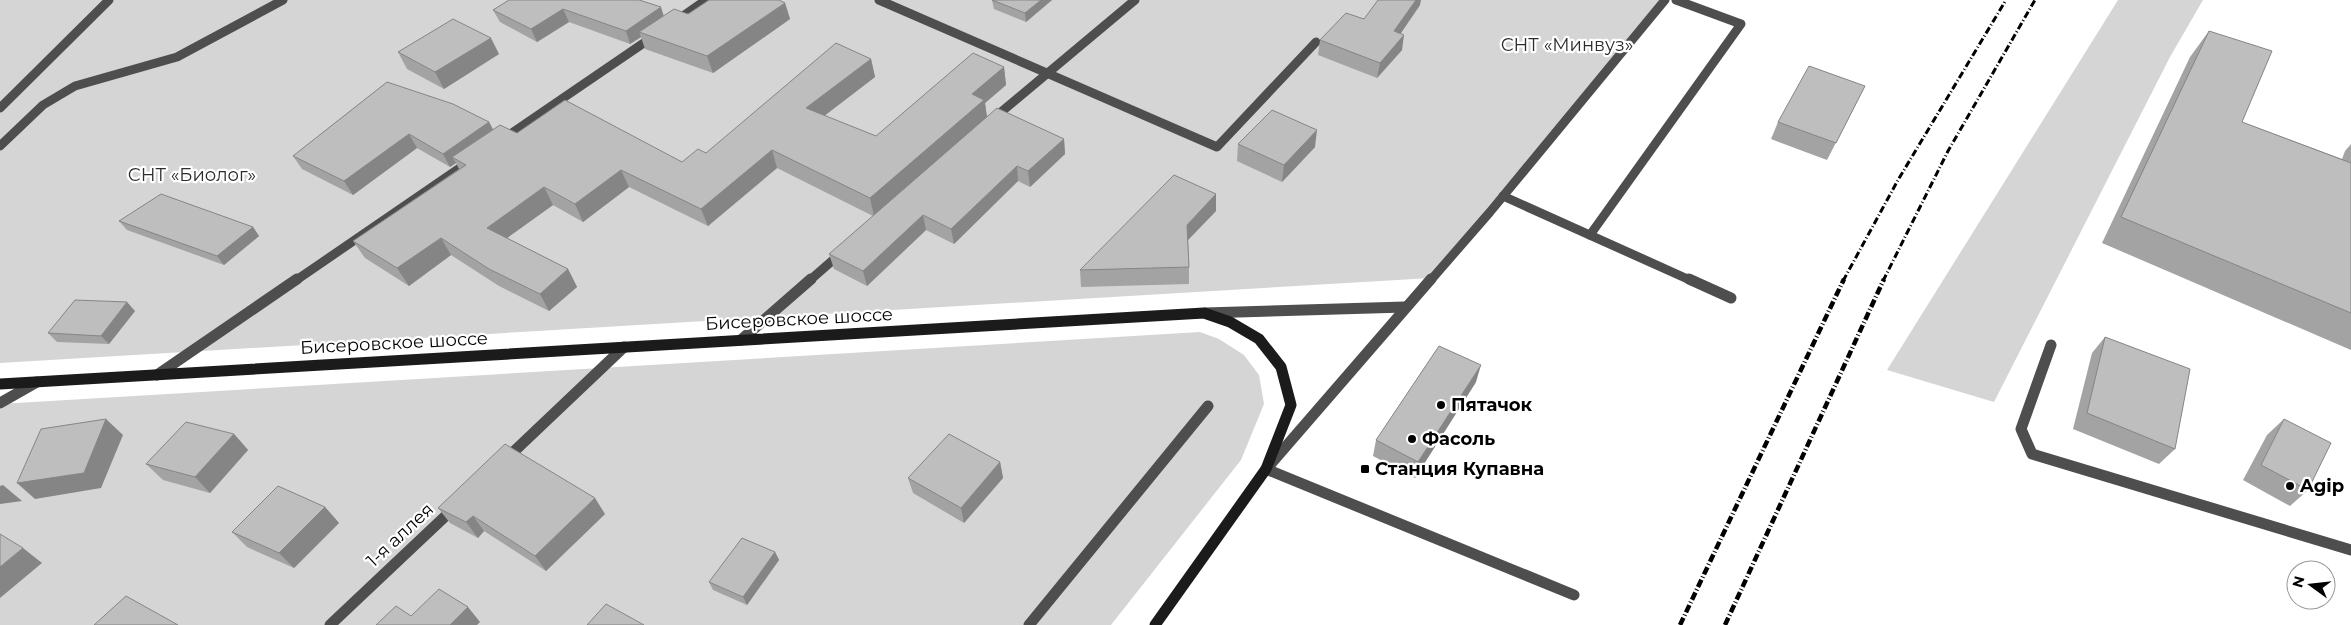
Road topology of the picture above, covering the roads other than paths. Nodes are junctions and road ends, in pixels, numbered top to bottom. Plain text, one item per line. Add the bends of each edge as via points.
1 (109, 0) edge
2 (283, 0) edge
3 (706, 0) edge
4 (879, 0) edge
5 (1135, 0) edge
6 (1664, 0) edge
7 (1676, 0) edge
8 (1316, 42) dead end
9 (1046, 73) junction
10 (0, 108) edge
11 (987, 125) edge
12 (493, 145) edge
13 (0, 146) edge
14 (477, 156) edge
15 (1503, 196) junction
16 (1590, 235) junction
17 (846, 248) edge
18 (1731, 298) dead end
19 (1405, 307) junction
20 (1204, 313) junction
21 (741, 340) junction
22 (2051, 345) dead end
23 (624, 347) junction
24 (156, 375) junction
25 (37, 382) junction
26 (0, 384) edge
27 (0, 403) edge
28 (1208, 406) dead end
29 (495, 469) edge
30 (1266, 470) junction
31 (459, 503) edge
32 (2351, 550) edge
33 (1574, 595) dead end
34 (330, 625) edge
35 (1029, 625) edge
36 (1155, 625) edge

1 - 10 street
2 - 13 street via 177,57 74,86 43,105
3 - 12 street
4 - 9 street
5 - 9 street
6 - 15 street
7 - 16 street via 1741,24
8 - 9 street via 1217,147
9 - 11 street
14 - 24 street
15 - 16 street
15 - 19 street
16 - 18 street
17 - 21 street
19 - 20 street
19 - 30 street
20 - 21 main road, Бисеровское шоссе
20 - 30 main road, Бисеровское шоссе via 1230,322 1259,339 1281,367 1291,406
21 - 23 main road, Бисеровское шоссе
22 - 32 street via 2021,429 2032,454
23 - 24 main road, Бисеровское шоссе
23 - 29 street
24 - 25 main road, Бисеровское шоссе
25 - 26 main road, Бисеровское шоссе
25 - 27 street
28 - 35 street
30 - 33 street
30 - 36 main road, Бисеровское шоссе
31 - 34 street, 1-я аллея

